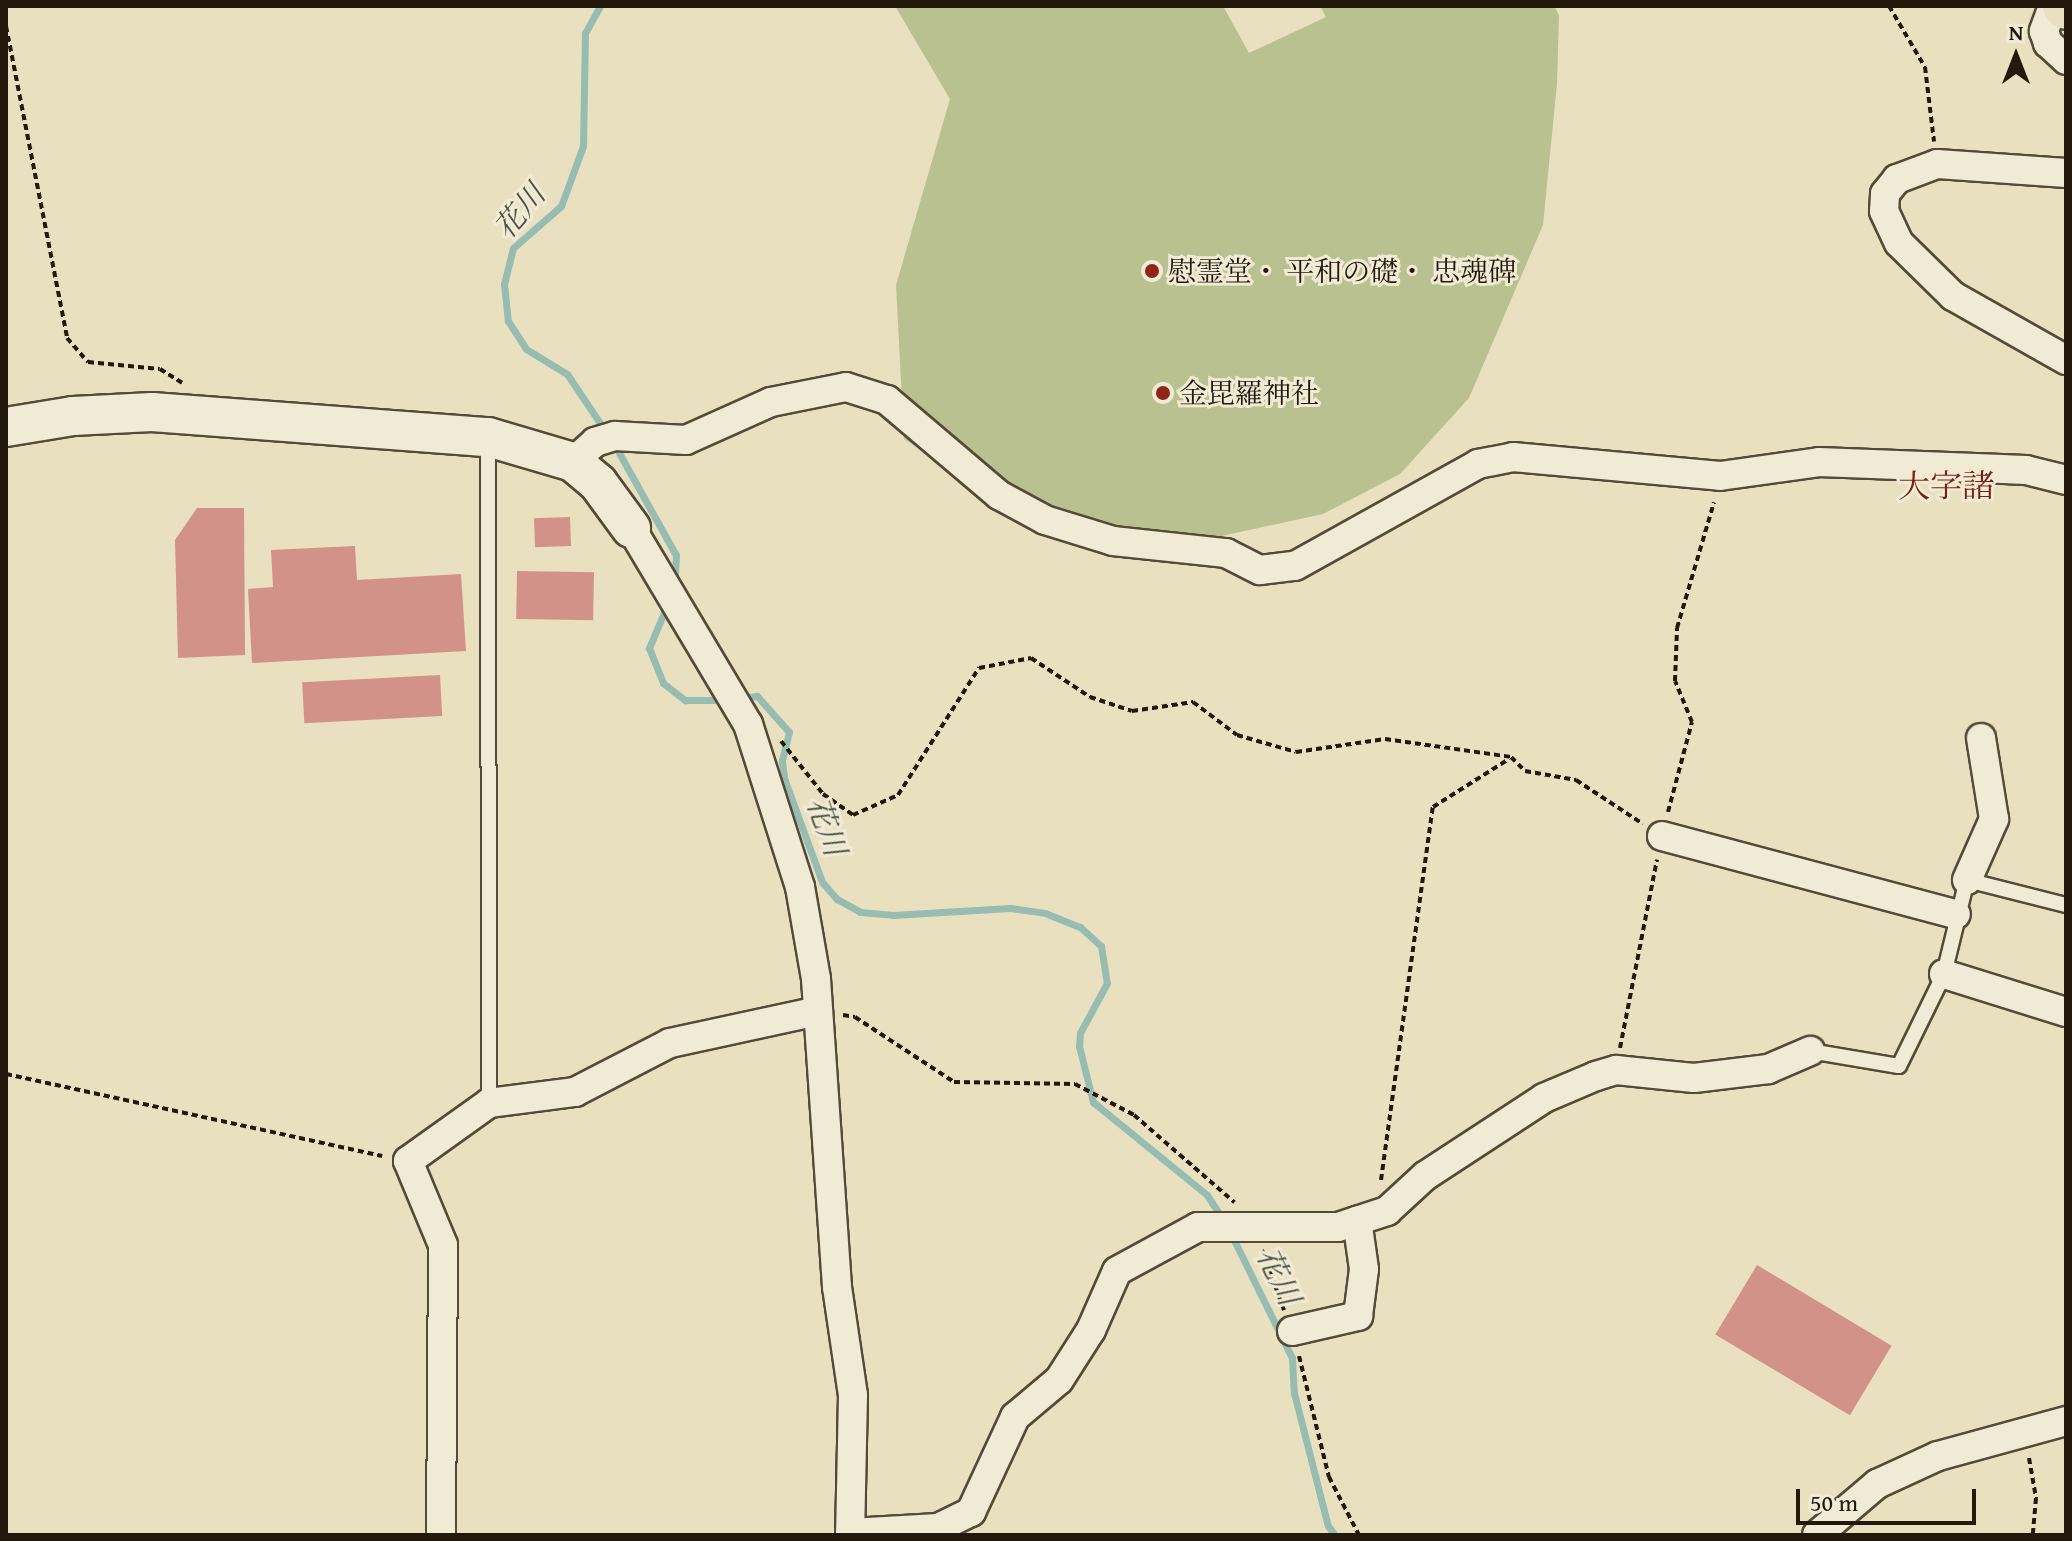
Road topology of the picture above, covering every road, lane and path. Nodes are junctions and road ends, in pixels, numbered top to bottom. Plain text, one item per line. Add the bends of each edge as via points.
1 (1889, 6) edge
2 (2053, 6) edge
3 (6, 26) edge
4 (2066, 60) edge
5 (1937, 164) junction
6 (2066, 173) edge
7 (2066, 360) edge
8 (193, 414) junction
9 (6, 427) edge
10 (488, 437) junction
11 (573, 462) junction
12 (1720, 476) junction
13 (2066, 480) edge
14 (631, 528) joint
15 (776, 734) dead end
16 (1981, 738) dead end
17 (1511, 757) junction
18 (1662, 836) junction
19 (1967, 880) junction
20 (2066, 905) edge
21 (1956, 914) junction
22 (1944, 974) junction
23 (818, 1011) junction
24 (2066, 1012) edge
25 (1810, 1051) joint
26 (1616, 1070) junction
27 (6, 1074) edge
28 (489, 1103) junction
29 (408, 1161) junction
30 (1366, 1217) junction
31 (1253, 1225) junction
32 (1292, 1331) junction
33 (2066, 1421) edge
34 (2024, 1432) junction
35 (850, 1534) edge
36 (441, 1535) edge
37 (1359, 1535) edge
38 (1817, 1535) edge
39 (2033, 1535) edge

1 - 5 path via 1925,67
2 - 4 street via 2044,31 2048,43
3 - 8 path via 67,338 88,362 175,375 190,392
5 - 6 street
5 - 7 street via 1897,179 1885,194 1888,226 1899,243 1953,296
8 - 9 street via 73,416
8 - 10 street
10 - 11 street
10 - 28 lane
11 - 12 street via 595,442 615,436 686,440 771,402 846,387 887,400 999,495 1033,515 1113,541 1226,553 1260,570 1295,566 1318,556 1478,464 1501,460
11 - 14 street via 604,490
12 - 13 street via 1819,462 2013,469
12 - 18 path via 1677,628 1675,681 1692,722
14 - 23 street via 748,724 800,887
15 - 17 path via 823,794 853,815 898,795 979,668 1031,658 1090,697 1132,711 1193,702 1237,735 1296,752 1385,739
16 - 19 street via 1994,819
17 - 18 path via 1525,771 1576,780
17 - 30 path via 1433,807
18 - 21 street
18 - 26 path
19 - 20 lane
19 - 21 lane
21 - 22 lane
22 - 24 street
22 - 25 lane via 1899,1066
23 - 28 street via 682,1039 575,1092
23 - 31 path via 855,1017 954,1082 1075,1084 1134,1115 1226,1193
23 - 35 street via 837,1287 853,1395
25 - 26 street via 1768,1069 1694,1078
26 - 30 street via 1544,1098
27 - 29 path
28 - 29 street
29 - 36 street via 443,1245
30 - 31 street via 1338,1227
30 - 32 street via 1358,1316
31 - 32 path
31 - 35 street via 1198,1227 1117,1271 1091,1330 1059,1380 1015,1417 971,1512 938,1528
32 - 37 path via 1329,1477
33 - 34 street
34 - 38 street via 1938,1456 1877,1484
34 - 39 path via 2036,1498

